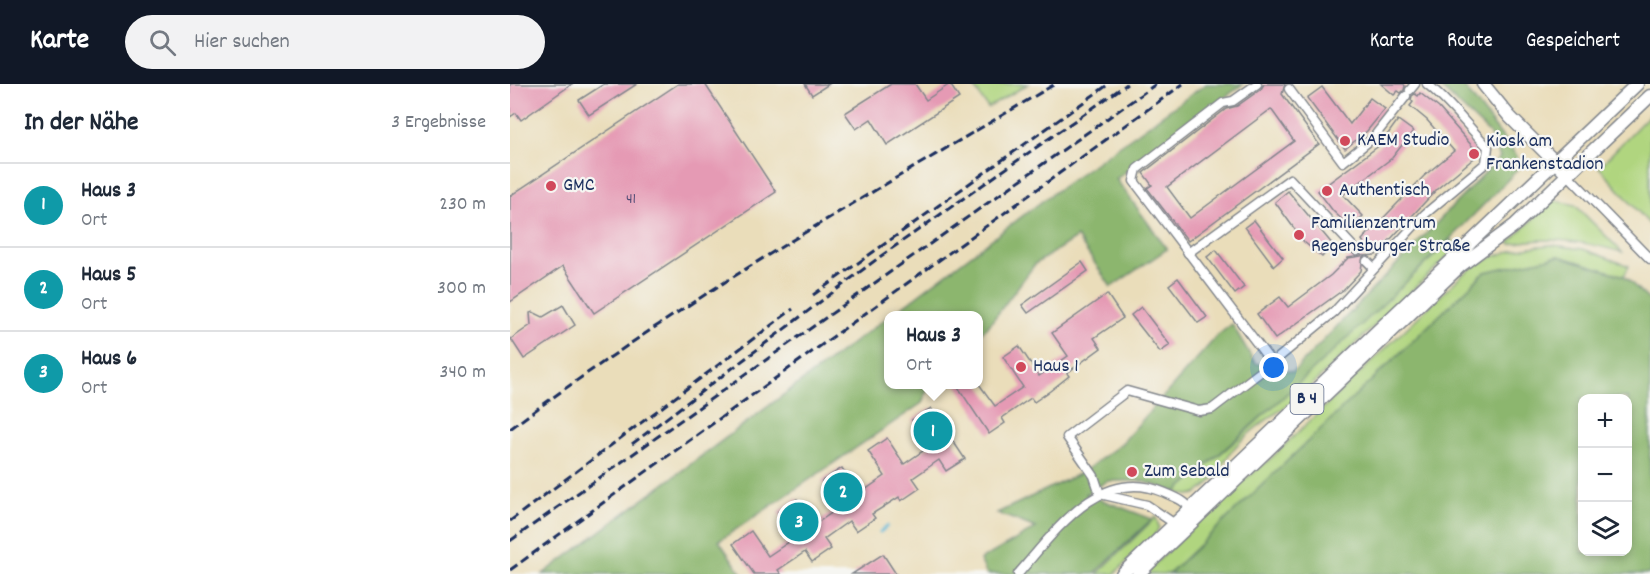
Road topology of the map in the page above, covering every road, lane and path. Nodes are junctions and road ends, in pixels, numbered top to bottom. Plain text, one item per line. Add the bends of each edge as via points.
1 (1257, 84) edge
2 (1427, 84) edge
3 (1483, 84) edge
4 (1636, 84) edge
5 (1289, 89) dead end
6 (1410, 90) edge
7 (1650, 96) edge
8 (1555, 163) junction
9 (1568, 175) junction
10 (1357, 251) dead end
11 (1188, 253) junction
12 (1650, 259) edge
13 (1272, 363) junction
14 (1100, 494) junction
15 (1193, 514) junction
16 (1179, 527) junction
17 (1018, 574) edge
18 (1122, 574) edge
19 (1138, 574) edge

1 - 11 street via 1233,101 1223,103 1137,169 1134,181
2 - 13 street via 1440,93 1488,147 1486,163 1370,265 1334,312
3 - 8 main road
4 - 8 main road, B 4
5 - 6 street via 1343,162 1373,138
7 - 9 main road, B 4
8 - 9 main road
8 - 15 main road, B 4
9 - 12 street
9 - 15 main road, B 4 via 1515,225 1463,263
10 - 11 street via 1290,179
11 - 13 street
13 - 14 street via 1212,409 1199,411 1127,391 1091,417 1067,437 1094,477
14 - 15 street via 1115,487 1147,486 1177,498
14 - 16 street via 1147,505
14 - 17 street via 1076,510
15 - 16 main road, B 4
16 - 18 main road, B 4
16 - 19 main road, B 4

